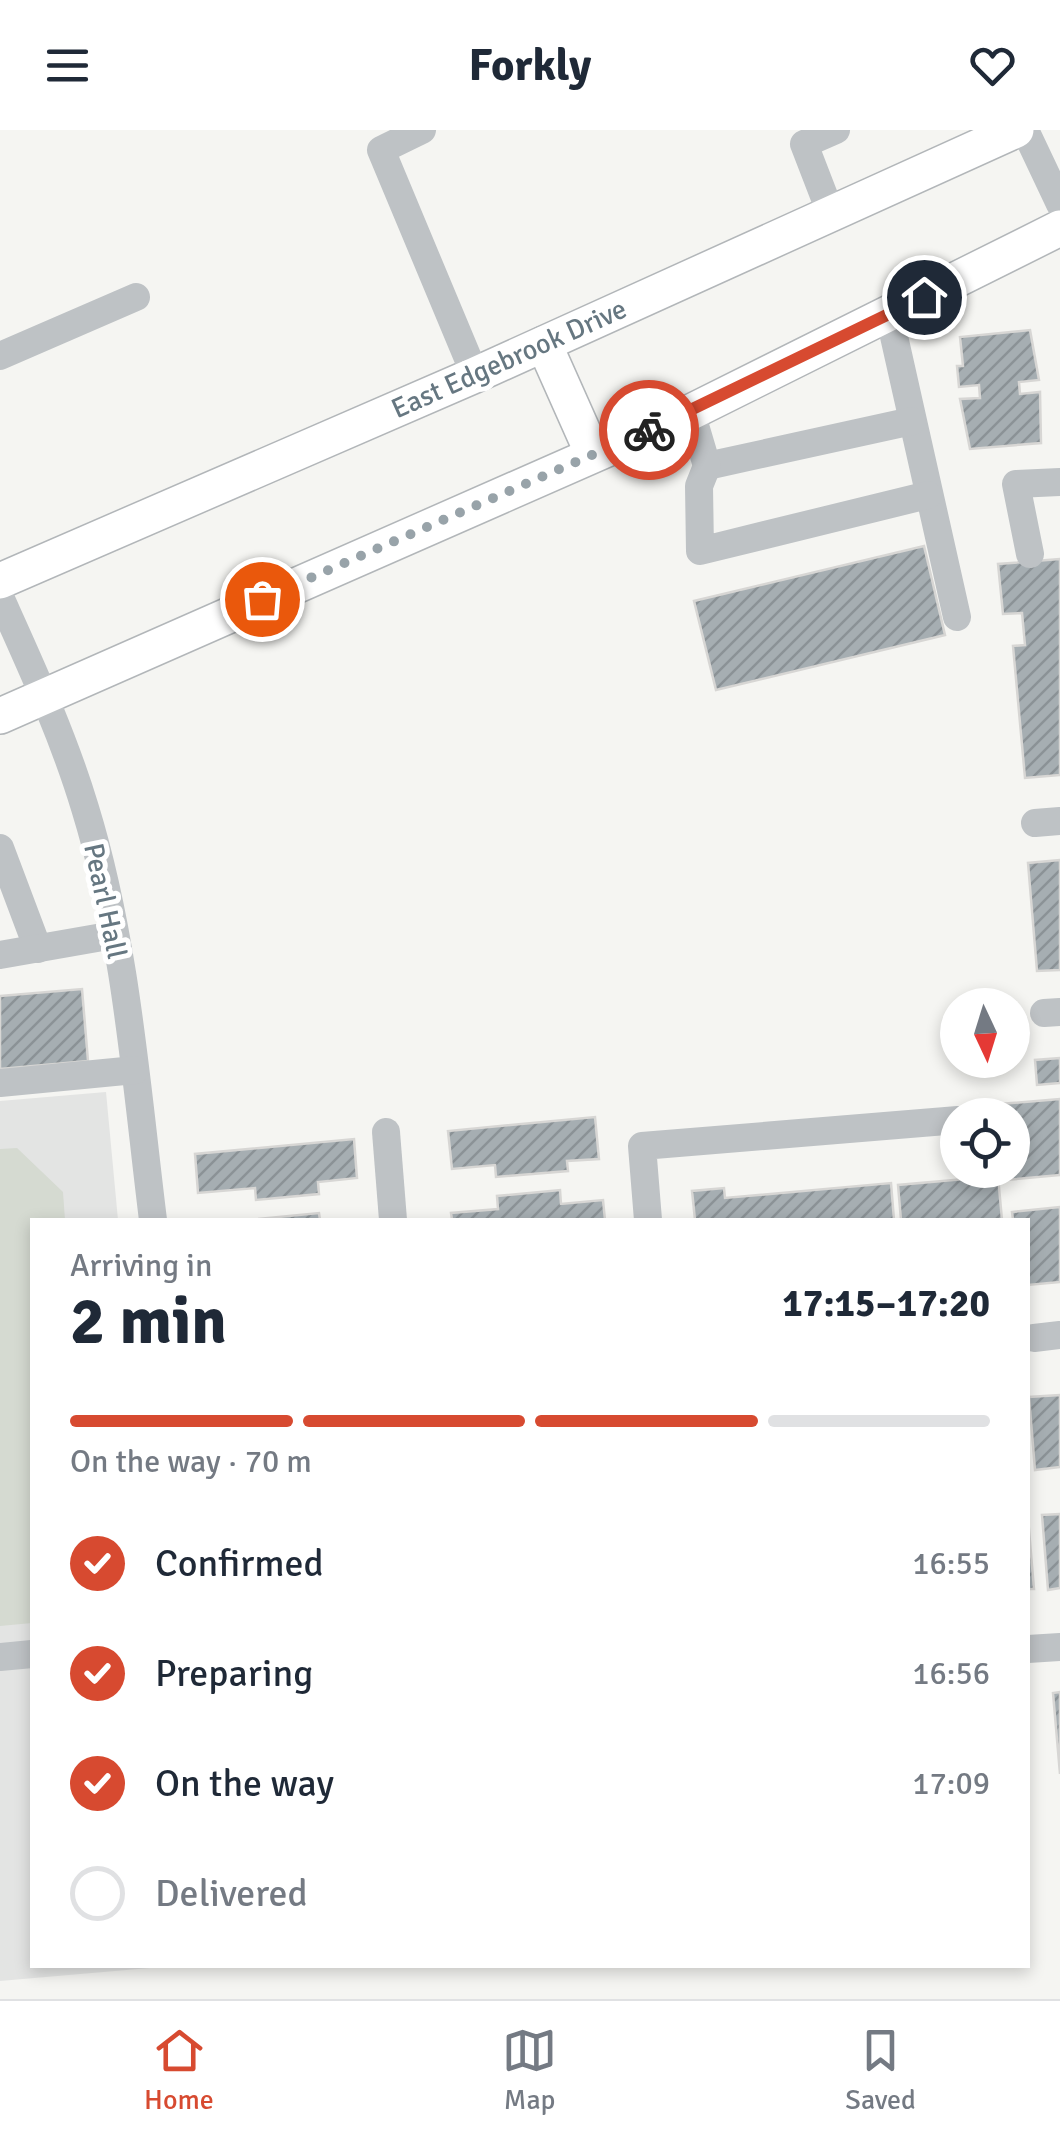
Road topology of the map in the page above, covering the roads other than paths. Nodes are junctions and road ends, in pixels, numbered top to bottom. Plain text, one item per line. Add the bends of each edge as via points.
1 (422, 130) edge
2 (836, 130) edge
3 (1016, 130) edge
4 (1025, 130) edge
5 (1060, 204) edge
6 (831, 214) junction
7 (1060, 228) edge
8 (136, 297) dead end
9 (890, 314) junction
10 (544, 344) junction
11 (0, 356) edge
12 (475, 375) junction
13 (691, 412) junction
14 (912, 421) junction
15 (593, 454) junction
16 (707, 466) junction
17 (1060, 482) edge
18 (928, 495) junction
19 (1030, 554) dead end
20 (0, 581) edge
21 (0, 597) edge
22 (956, 617) dead end
23 (44, 696) junction
24 (0, 716) edge
25 (0, 848) edge
26 (114, 935) junction
27 (38, 949) junction
28 (0, 956) edge
29 (134, 1070) junction
30 (0, 1083) edge
31 (940, 1121) edge
32 (386, 1132) dead end
33 (153, 1218) edge
34 (394, 1218) edge
35 (648, 1218) edge
36 (1060, 1647) edge
37 (1030, 1649) edge
38 (30, 1654) edge
39 (0, 1657) edge

1 - 12 street via 381,150
2 - 6 street via 804,144
3 - 6 main road, East Edgebrook Drive
4 - 5 street
6 - 10 main road, East Edgebrook Drive
7 - 9 main road
8 - 11 street
9 - 13 main road
9 - 14 street
10 - 12 main road, East Edgebrook Drive
10 - 15 main road
12 - 20 main road, East Edgebrook Drive
13 - 15 main road
13 - 16 street
14 - 16 street
14 - 18 street
15 - 23 main road
16 - 18 street via 699,486 700,551
17 - 19 street via 1016,484
18 - 22 street
21 - 23 street, Pearl Hall
23 - 24 main road
23 - 26 street, Pearl Hall via 86,810
25 - 27 street
26 - 27 street
26 - 29 street, Pearl Hall
27 - 28 street
29 - 30 street
29 - 33 street, Pearl Hall
31 - 35 street via 642,1146
32 - 34 street
36 - 37 street
38 - 39 street

